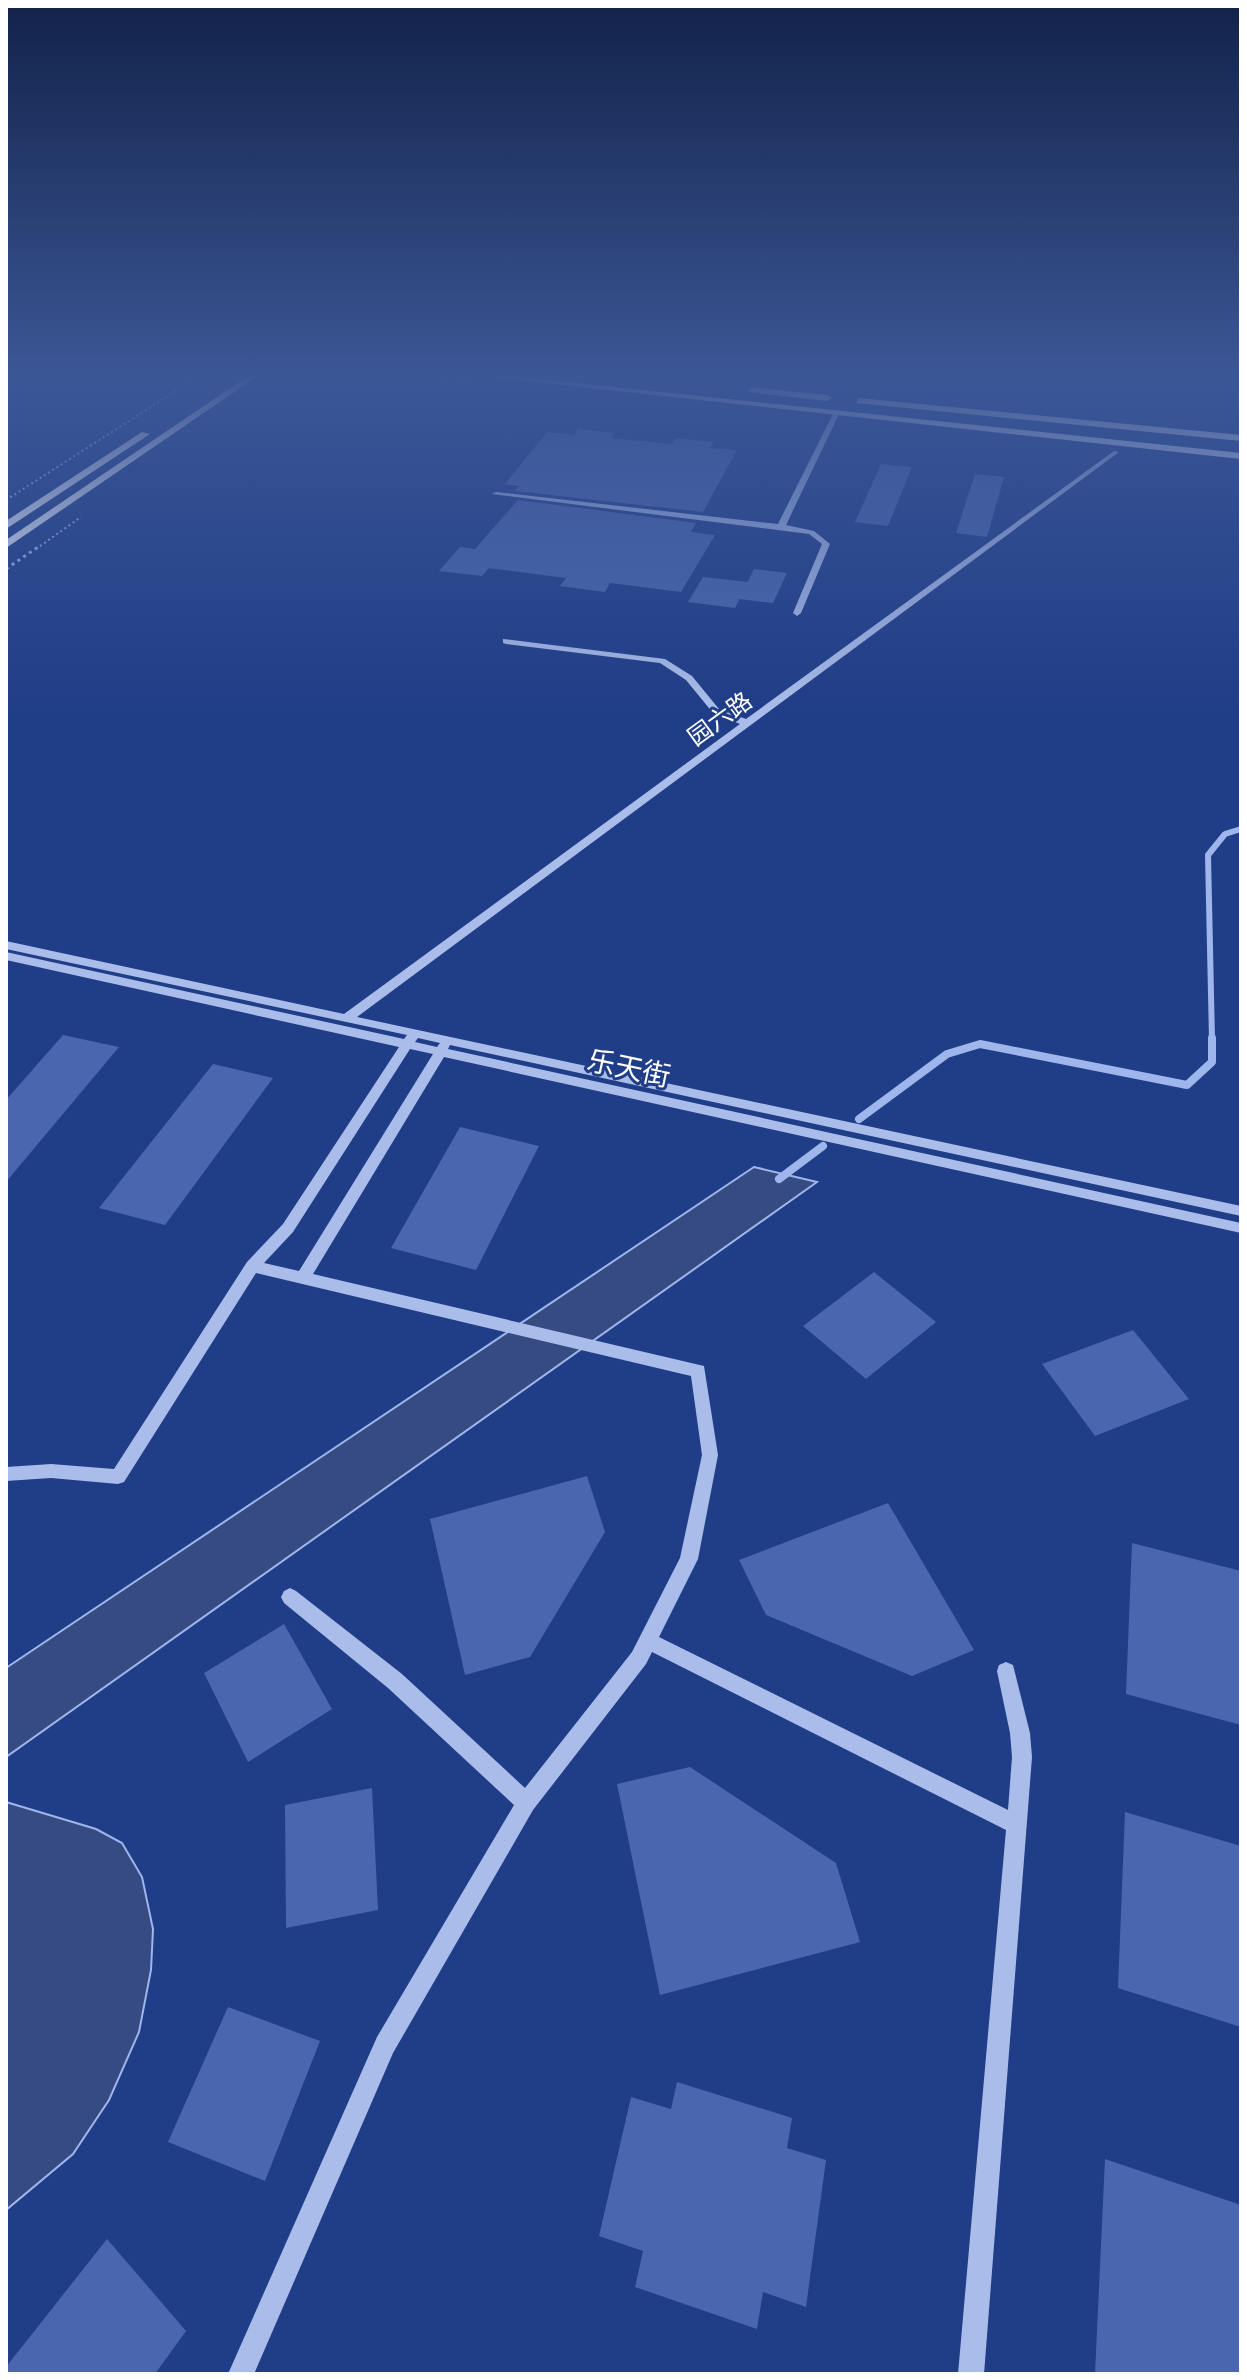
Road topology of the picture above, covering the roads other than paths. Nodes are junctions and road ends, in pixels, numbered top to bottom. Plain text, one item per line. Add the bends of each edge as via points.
1 (65, 487) edge
2 (91, 487) edge
3 (800, 487) edge
4 (1068, 487) edge
5 (496, 494) dead end
6 (6, 526) edge
7 (781, 527) junction
8 (6, 545) edge
9 (797, 613) dead end
10 (506, 641) dead end
11 (747, 723) junction
12 (6, 945) edge
13 (6, 956) edge
14 (347, 1018) junction
15 (411, 1038) junction
16 (444, 1046) junction
17 (1241, 1211) edge
18 (1241, 1228) edge
19 (252, 1266) junction
20 (303, 1278) junction
21 (6, 1474) edge
22 (290, 1597) dead end
23 (648, 1641) junction
24 (1006, 1671) dead end
25 (526, 1803) junction
26 (1017, 1825) junction
27 (241, 2374) edge
28 (971, 2374) edge

1 - 6 main road
2 - 8 main road
3 - 7 street
4 - 11 street, 园六路
5 - 7 street
7 - 9 street via 821,536 826,544
10 - 11 street via 662,661 689,678 716,711
11 - 14 street, 园六路
12 - 14 street, 乐天街
13 - 15 street, 乐天街
14 - 15 street, 乐天街
15 - 16 street, 乐天街
15 - 19 street via 288,1228
16 - 17 street, 乐天街
16 - 18 street, 乐天街
16 - 20 street
19 - 20 street
19 - 21 street via 118,1477 51,1471
20 - 23 street via 698,1371 710,1455 689,1559
22 - 25 street via 395,1681
23 - 25 street
23 - 26 street
24 - 26 street via 1022,1757
25 - 27 street via 385,2045
26 - 28 street

